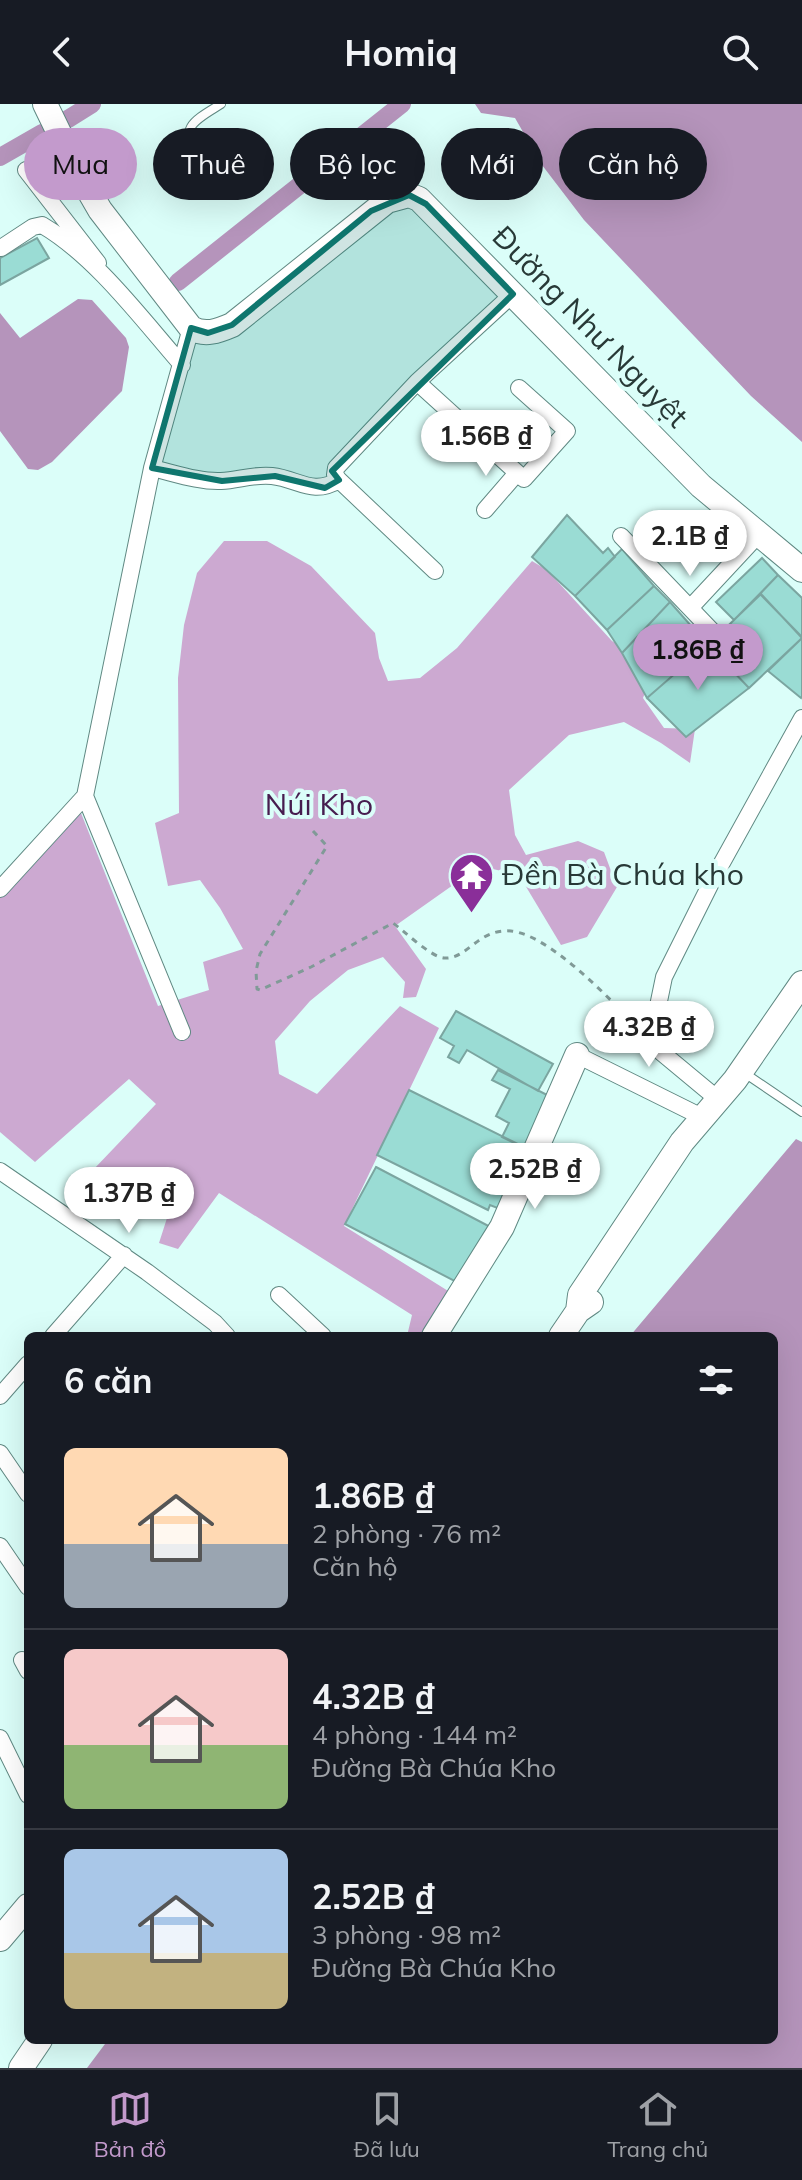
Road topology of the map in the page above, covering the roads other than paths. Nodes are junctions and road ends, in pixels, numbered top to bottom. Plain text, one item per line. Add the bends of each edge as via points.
1 (45, 104) edge
2 (221, 104) edge
3 (191, 128) edge
4 (50, 200) edge
5 (1, 248) edge
6 (110, 281) junction
7 (513, 294) junction
8 (191, 328) junction
9 (182, 365) junction
10 (417, 382) junction
11 (519, 388) dead end
12 (152, 468) junction
13 (517, 473) junction
14 (339, 480) junction
15 (485, 510) dead end
16 (759, 534) junction
17 (621, 536) dead end
18 (802, 570) edge
19 (435, 571) dead end
20 (690, 608) junction
21 (713, 632) dead end
22 (802, 718) edge
23 (85, 796) junction
24 (0, 889) edge
25 (802, 983) edge
26 (182, 1032) dead end
27 (577, 1055) joint
28 (742, 1071) junction
29 (712, 1110) junction
30 (802, 1112) edge
31 (0, 1171) edge
32 (124, 1255) junction
33 (279, 1295) dead end
34 (57, 1332) edge
35 (223, 1332) edge
36 (319, 1332) edge
37 (436, 1332) edge
38 (564, 1332) edge
39 (24, 1369) edge
40 (0, 1396) edge
41 (0, 1453) edge
42 (24, 1488) edge
43 (0, 1546) edge
44 (24, 1581) edge
45 (0, 1738) edge
46 (24, 1787) edge
47 (24, 1909) edge
48 (4, 1926) edge
49 (37, 2044) edge
50 (21, 2068) edge

1 - 8 main road via 100,210
2 - 3 lane
4 - 6 street
5 - 6 street via 42,225
6 - 9 street
7 - 8 main road, Đường Như Nguyệt via 426,204 409,195 371,211 232,325 208,333
7 - 10 street
7 - 16 main road, Đường Như Nguyệt via 701,486
8 - 9 street
9 - 12 street
10 - 13 street
10 - 14 street via 336,468
11 - 13 street via 567,431 524,479
12 - 14 street via 222,481 275,476 325,488
12 - 23 street
13 - 15 street
14 - 19 street
16 - 18 main road, Đường Như Nguyệt
16 - 20 street
17 - 20 street
20 - 21 street
22 - 29 street via 664,977 651,1040
23 - 24 street
23 - 26 street
25 - 28 main road
27 - 29 street
27 - 37 main road via 502,1227
28 - 29 main road
28 - 30 lane
29 - 38 main road via 682,1142 580,1295 578,1311
31 - 32 street
32 - 34 street
32 - 35 street
33 - 36 street
39 - 40 street
41 - 42 street
43 - 44 street
45 - 46 street
47 - 48 main road
49 - 50 main road

